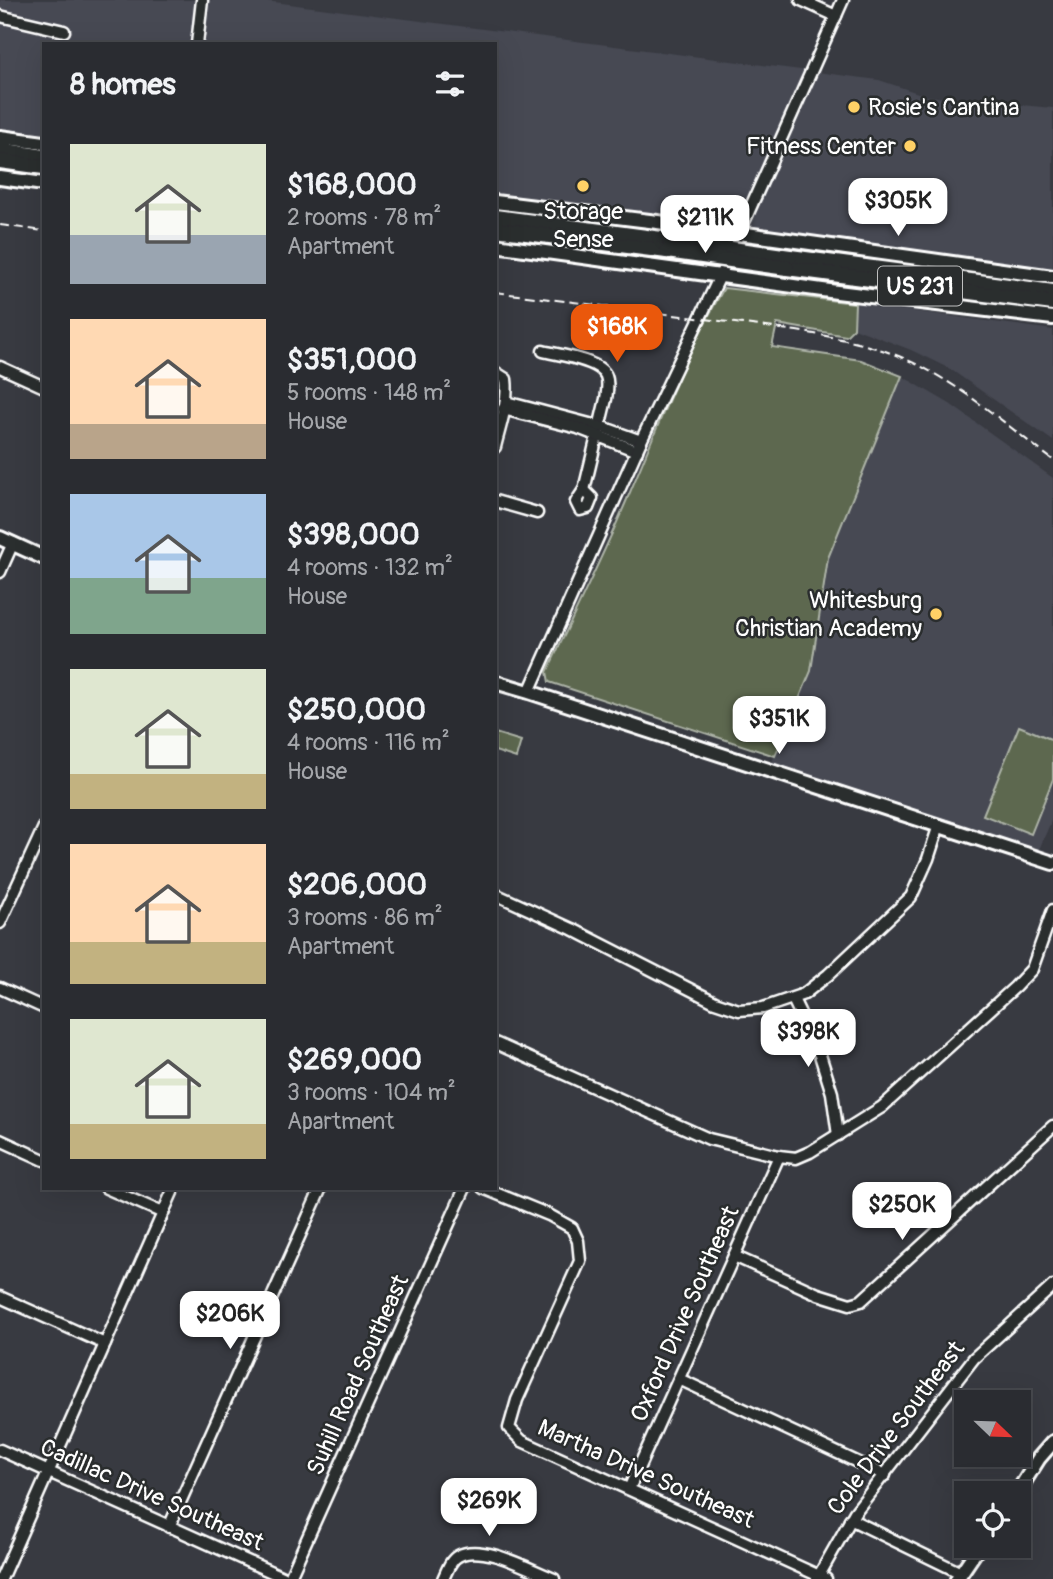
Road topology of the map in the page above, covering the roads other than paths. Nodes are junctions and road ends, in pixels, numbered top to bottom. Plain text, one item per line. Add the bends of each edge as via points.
1 (202, 0) edge
2 (801, 0) edge
3 (843, 0) edge
4 (0, 16) edge
5 (836, 16) junction
6 (64, 31) dead end
7 (197, 42) edge
8 (0, 137) edge
9 (42, 143) edge
10 (0, 150) edge
11 (42, 157) edge
12 (0, 161) edge
13 (42, 167) edge
14 (0, 178) edge
15 (42, 184) edge
16 (497, 202) edge
17 (499, 224) edge
18 (682, 225) junction
19 (738, 233) junction
20 (788, 240) junction
21 (497, 245) edge
22 (671, 270) junction
23 (720, 275) junction
24 (1053, 277) edge
25 (770, 282) junction
26 (1053, 284) edge
27 (986, 289) junction
28 (1053, 292) edge
29 (1053, 303) edge
30 (1053, 309) edge
31 (1053, 318) edge
32 (543, 351) dead end
33 (0, 367) edge
34 (497, 373) edge
35 (42, 386) edge
36 (505, 406) junction
37 (598, 431) junction
38 (497, 439) edge
39 (639, 446) junction
40 (584, 490) dead end
41 (497, 502) edge
42 (537, 513) dead end
43 (0, 538) edge
44 (13, 543) junction
45 (42, 557) edge
46 (0, 572) edge
47 (497, 683) edge
48 (529, 692) junction
49 (939, 825) junction
50 (42, 831) edge
51 (1053, 863) edge
52 (497, 895) edge
53 (1053, 910) edge
54 (0, 923) edge
55 (0, 988) edge
56 (793, 999) junction
57 (42, 1007) edge
58 (497, 1044) edge
59 (1053, 1126) edge
60 (838, 1135) junction
61 (0, 1140) edge
62 (779, 1156) junction
63 (42, 1159) edge
64 (111, 1190) edge
65 (173, 1190) edge
66 (320, 1190) edge
67 (464, 1190) edge
68 (488, 1190) edge
69 (163, 1213) junction
70 (734, 1256) junction
71 (1053, 1286) edge
72 (0, 1297) edge
73 (105, 1343) junction
74 (679, 1379) junction
75 (1053, 1442) edge
76 (0, 1450) edge
77 (48, 1471) junction
78 (885, 1475) junction
79 (1025, 1481) edge
80 (629, 1489) junction
81 (850, 1519) junction
82 (169, 1527) junction
83 (972, 1558) edge
84 (959, 1576) edge
85 (821, 1578) edge
86 (1, 1579) edge
87 (288, 1579) edge
88 (443, 1579) edge
89 (554, 1579) edge

1 - 7 street
2 - 5 street
3 - 5 street
4 - 6 street
5 - 19 street
8 - 9 main road
10 - 11 highway
12 - 13 highway
14 - 15 main road
16 - 18 main road
17 - 27 highway, US 231, bridge
18 - 19 main road
18 - 22 main road via 689,234 689,250 684,264
19 - 20 main road
19 - 23 street
20 - 24 main road
20 - 25 main road via 778,243 769,255 765,275
21 - 22 main road
22 - 23 main road
23 - 25 main road
23 - 39 street
25 - 31 main road
26 - 27 highway via 1005,281
27 - 28 highway, US 231
27 - 29 highway, US 231
27 - 30 highway via 1002,302
32 - 37 street via 597,365 605,373 608,384
33 - 35 street
34 - 36 street via 506,379
36 - 37 street
36 - 38 street
37 - 39 street
37 - 40 street
39 - 48 street
41 - 42 street
43 - 44 main road
44 - 45 main road
44 - 46 street
47 - 48 main road
48 - 49 main road
49 - 51 main road
49 - 56 street via 911,897 828,975
50 - 54 street
52 - 56 street via 715,1002 739,1010
53 - 60 street via 1032,969 1015,987 882,1107
55 - 57 street
56 - 60 street via 832,1093
58 - 62 street via 709,1139
59 - 70 street via 861,1301 850,1304 818,1294
60 - 62 street via 796,1158
61 - 63 street
62 - 70 street, Oxford Drive Southeast
64 - 69 street
65 - 69 street
66 - 82 street
67 - 87 street, Suhill Road Southeast
68 - 80 street, Martha Drive Southeast via 572,1228 578,1241 579,1261 509,1428 522,1441
69 - 73 street
70 - 74 street, Oxford Drive Southeast
71 - 78 street, Cole Drive Southeast via 974,1358
72 - 73 street
73 - 77 street
74 - 78 street
74 - 80 street, Oxford Drive Southeast
75 - 79 main road
76 - 77 street, Cadillac Drive Southeast
77 - 82 street, Cadillac Drive Southeast
77 - 86 street
78 - 81 street, Cole Drive Southeast
80 - 85 street, Martha Drive Southeast
81 - 84 street
81 - 85 street, Cole Drive Southeast
82 - 87 street, Cadillac Drive Southeast
83 - 84 main road
88 - 89 street via 459,1555 480,1551

